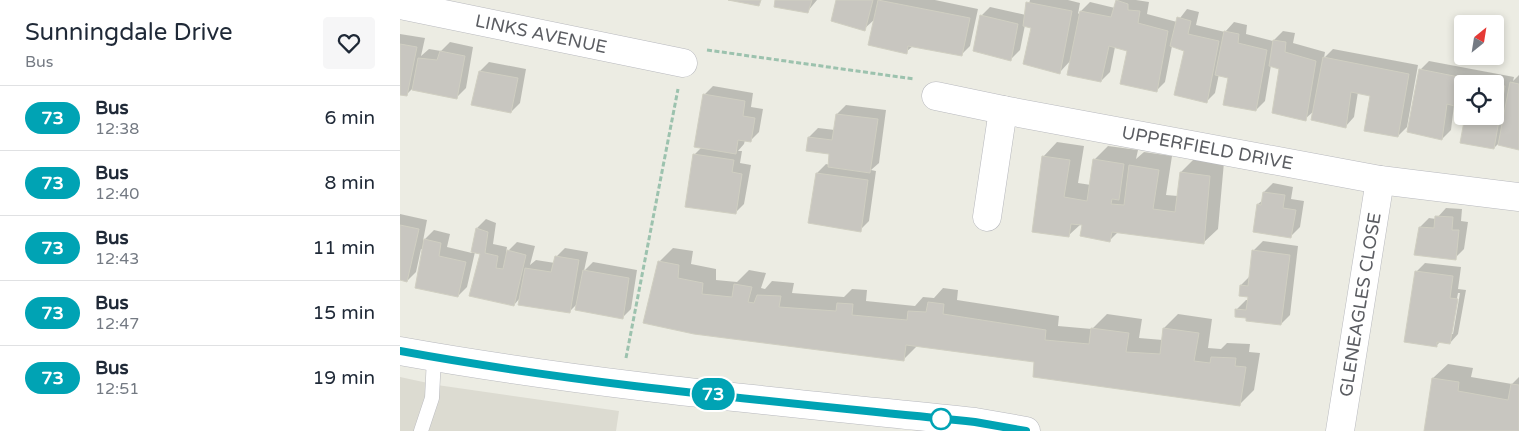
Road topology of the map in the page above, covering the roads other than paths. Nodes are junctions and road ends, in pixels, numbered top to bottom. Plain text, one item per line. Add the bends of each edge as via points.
1 (400, 5) edge
2 (683, 63) road end
3 (936, 96) road end
4 (1003, 110) junction
5 (1380, 180) junction
6 (1519, 197) edge
7 (987, 217) dead end
8 (400, 351) edge
9 (434, 358) junction
10 (975, 427) edge
11 (421, 431) edge
12 (1026, 431) edge
13 (1340, 431) edge

1 - 2 street, LINKS AVENUE
3 - 4 street, UPPERFIELD DRIVE
4 - 5 street, UPPERFIELD DRIVE
4 - 7 street
5 - 6 street, UPPERFIELD DRIVE
5 - 13 street, GLENEAGLES CLOSE
8 - 9 street
9 - 10 street
9 - 11 lane via 432,398
10 - 12 street

